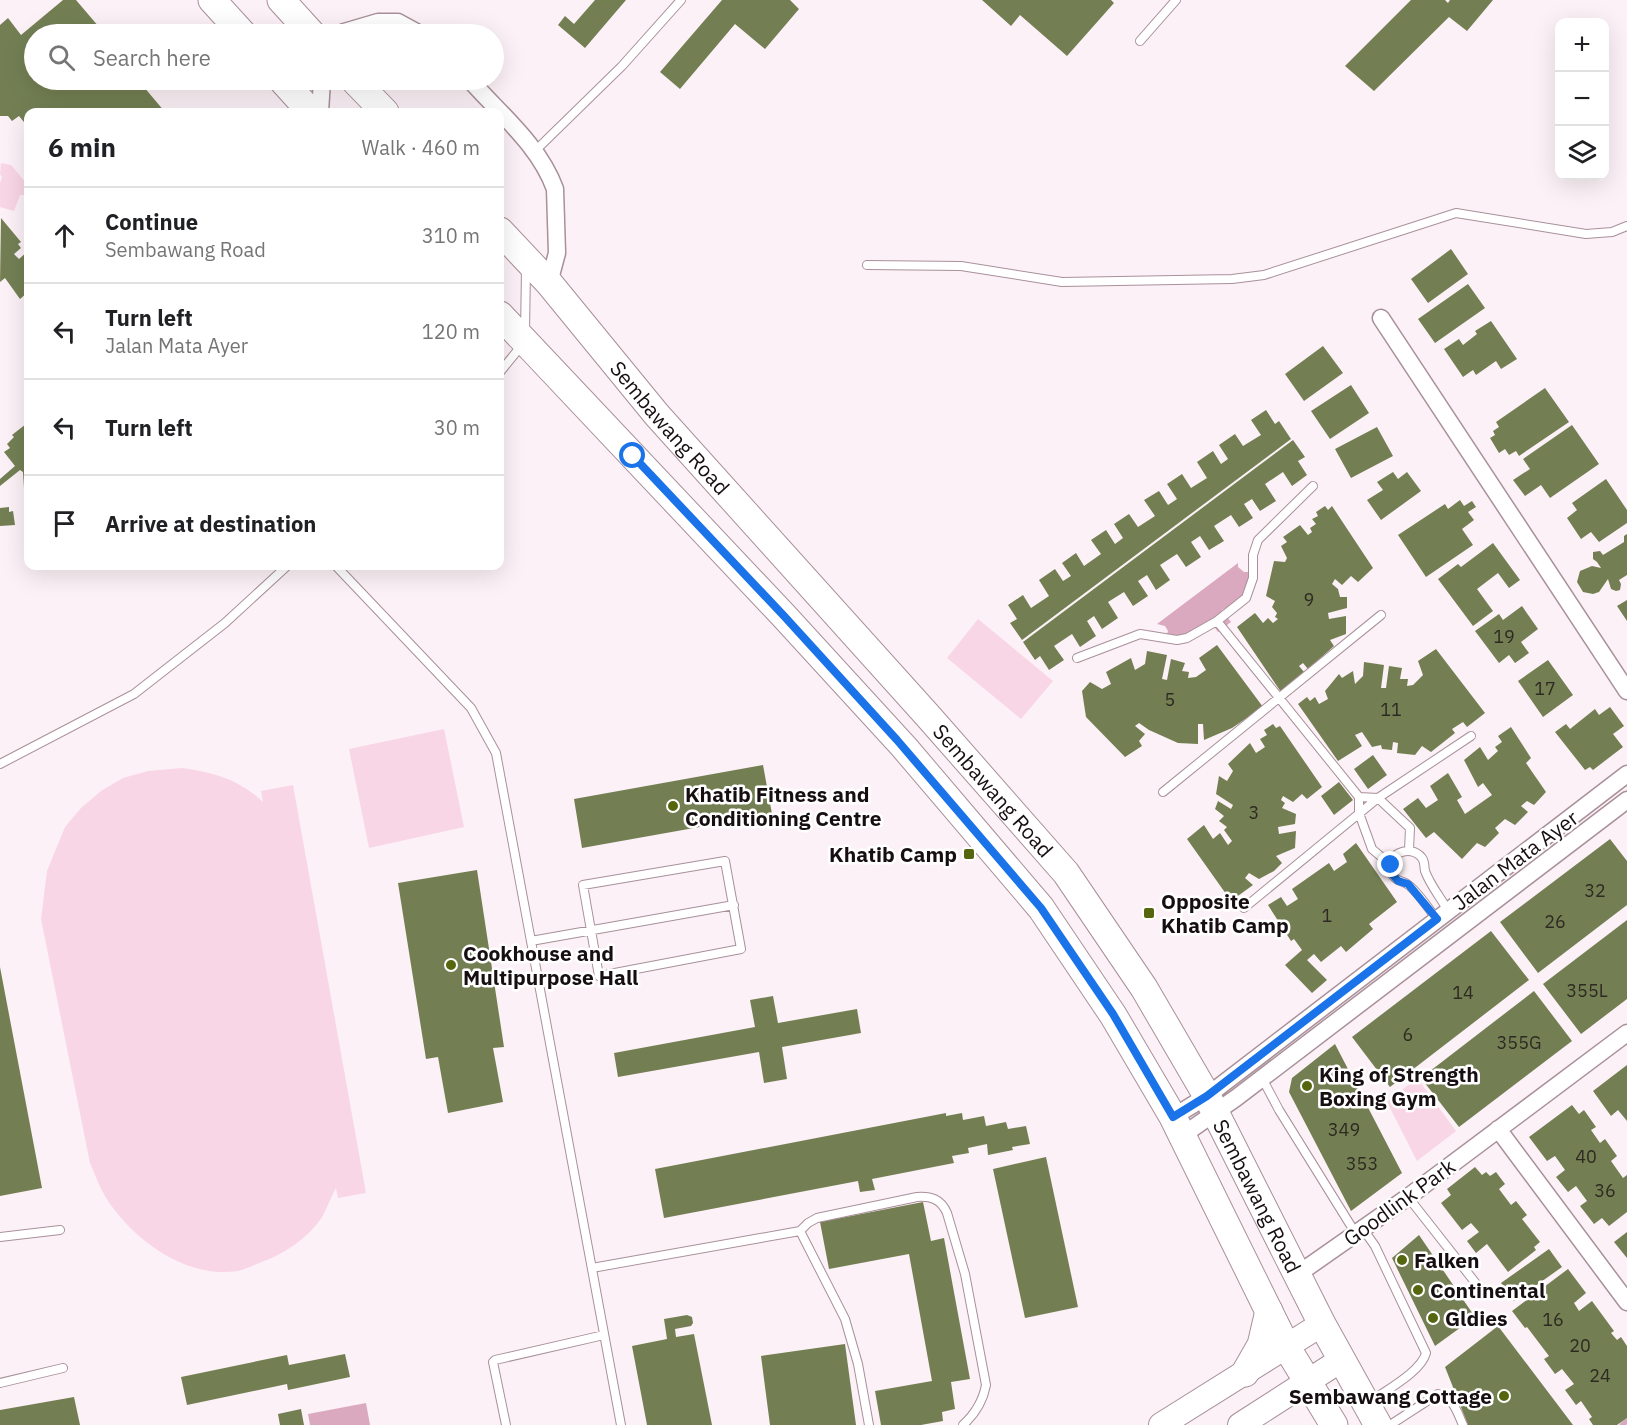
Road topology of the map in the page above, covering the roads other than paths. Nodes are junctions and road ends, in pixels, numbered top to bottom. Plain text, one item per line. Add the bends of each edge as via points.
1 (212, 0) edge
2 (281, 0) edge
3 (681, 0) edge
4 (1176, 0) edge
5 (234, 24) edge
6 (303, 24) edge
7 (371, 24) edge
8 (402, 24) edge
9 (1140, 40) dead end
10 (291, 90) edge
11 (321, 90) edge
12 (364, 90) edge
13 (479, 90) edge
14 (308, 108) edge
15 (320, 108) edge
16 (381, 108) edge
17 (496, 108) edge
18 (504, 117) edge
19 (536, 151) junction
20 (1627, 226) edge
21 (504, 235) edge
22 (527, 259) junction
23 (867, 266) dead end
24 (549, 283) junction
25 (1381, 318) dead end
26 (504, 319) edge
27 (525, 341) junction
28 (504, 367) edge
29 (1313, 486) dead end
30 (283, 570) edge
31 (340, 570) edge
32 (1381, 615) dead end
33 (1217, 621) junction
34 (1077, 658) dead end
35 (1627, 691) edge
36 (1278, 698) junction
37 (1471, 736) dead end
38 (0, 764) edge
39 (1627, 774) edge
40 (1163, 792) dead end
41 (1359, 796) junction
42 (1378, 798) junction
43 (1627, 800) edge
44 (1359, 813) junction
45 (1409, 850) junction
46 (1391, 865) junction
47 (734, 905) junction
48 (1244, 908) dead end
49 (1443, 915) junction
50 (591, 931) junction
51 (531, 941) junction
52 (1627, 1033) edge
53 (1252, 1062) junction
54 (1262, 1078) junction
55 (1212, 1104) junction
56 (1178, 1126) junction
57 (1498, 1129) junction
58 (1408, 1197) junction
59 (60, 1230) dead end
60 (800, 1231) junction
61 (1360, 1232) junction
62 (0, 1237) edge
63 (592, 1268) junction
64 (1298, 1275) junction
65 (1485, 1295) dead end
66 (1627, 1302) edge
67 (1269, 1311) junction
68 (1322, 1323) junction
69 (604, 1335) junction
70 (1286, 1346) junction
71 (1341, 1360) junction
72 (63, 1368) dead end
73 (1245, 1373) junction
74 (1308, 1380) junction
75 (0, 1383) edge
76 (1373, 1414) edge
77 (506, 1425) edge
78 (621, 1425) edge
79 (869, 1425) edge
80 (963, 1425) edge
81 (1161, 1425) edge
82 (1240, 1425) edge
83 (1334, 1425) edge
84 (1390, 1425) edge
85 (1463, 1425) edge

1 - 5 main road
2 - 6 main road
3 - 19 lane via 622,66
4 - 9 lane
7 - 8 street
10 - 14 main road
11 - 15 street
12 - 16 main road
13 - 17 street
18 - 19 street
19 - 24 street via 555,189 556,253
20 - 23 lane via 1612,232 1586,234 1456,213 1264,275 1232,279 1062,282 961,266
21 - 22 main road, Sembawang Road
22 - 24 main road, Sembawang Road
22 - 27 lane
24 - 55 main road, Sembawang Road via 657,415 1066,873 1144,988
25 - 35 street
26 - 27 main road, Sembawang Road
27 - 28 lane
27 - 56 main road, Sembawang Road via 897,740 1041,908 1113,1014
29 - 33 lane via 1258,540 1246,598
30 - 38 lane via 225,623 134,694
31 - 51 lane via 471,708 496,753
32 - 36 lane
33 - 34 lane via 1187,638 1140,634
33 - 36 lane
36 - 40 lane
36 - 41 lane
37 - 42 lane
39 - 49 street, Jalan Mata Ayer
41 - 42 lane
41 - 44 lane
42 - 44 lane
42 - 45 lane via 1410,828
43 - 54 street, Jalan Mata Ayer
44 - 46 lane via 1372,849
44 - 48 lane
45 - 46 lane via 1395,855
45 - 49 lane via 1423,859
46 - 49 lane via 1398,881 1408,884
47 - 50 lane
47 - 50 lane via 741,949 599,976
47 - 50 lane via 725,861 583,885
49 - 53 street, Jalan Mata Ayer
50 - 51 lane
51 - 63 lane
52 - 57 street, Goodlink Park
53 - 54 street
53 - 55 street, Jalan Mata Ayer
54 - 55 street, Jalan Mata Ayer
54 - 61 lane
55 - 56 street, Jalan Mata Ayer
55 - 64 main road, Sembawang Road
56 - 67 main road, Sembawang Road
57 - 58 street, Goodlink Park
57 - 66 street
58 - 61 street, Goodlink Park
58 - 65 lane
59 - 62 lane
60 - 63 lane
60 - 79 lane via 845,1319
60 - 80 lane via 817,1218 917,1197 929,1196 944,1206 964,1274 986,1385 979,1405
61 - 64 street, Goodlink Park
61 - 76 lane via 1375,1246 1426,1353 1425,1359
63 - 69 lane
64 - 68 main road, Sembawang Road
67 - 70 main road, Sembawang Road
67 - 73 main road via 1261,1345
68 - 70 main road
68 - 71 main road, Sembawang Road
69 - 77 lane via 495,1360
69 - 78 lane
70 - 73 main road
70 - 74 main road, Sembawang Road
71 - 74 main road
71 - 76 main road, Sembawang Road
72 - 75 lane
73 - 81 main road
74 - 82 main road
74 - 83 main road, Sembawang Road
84 - 85 lane via 1438,1394 1452,1402

